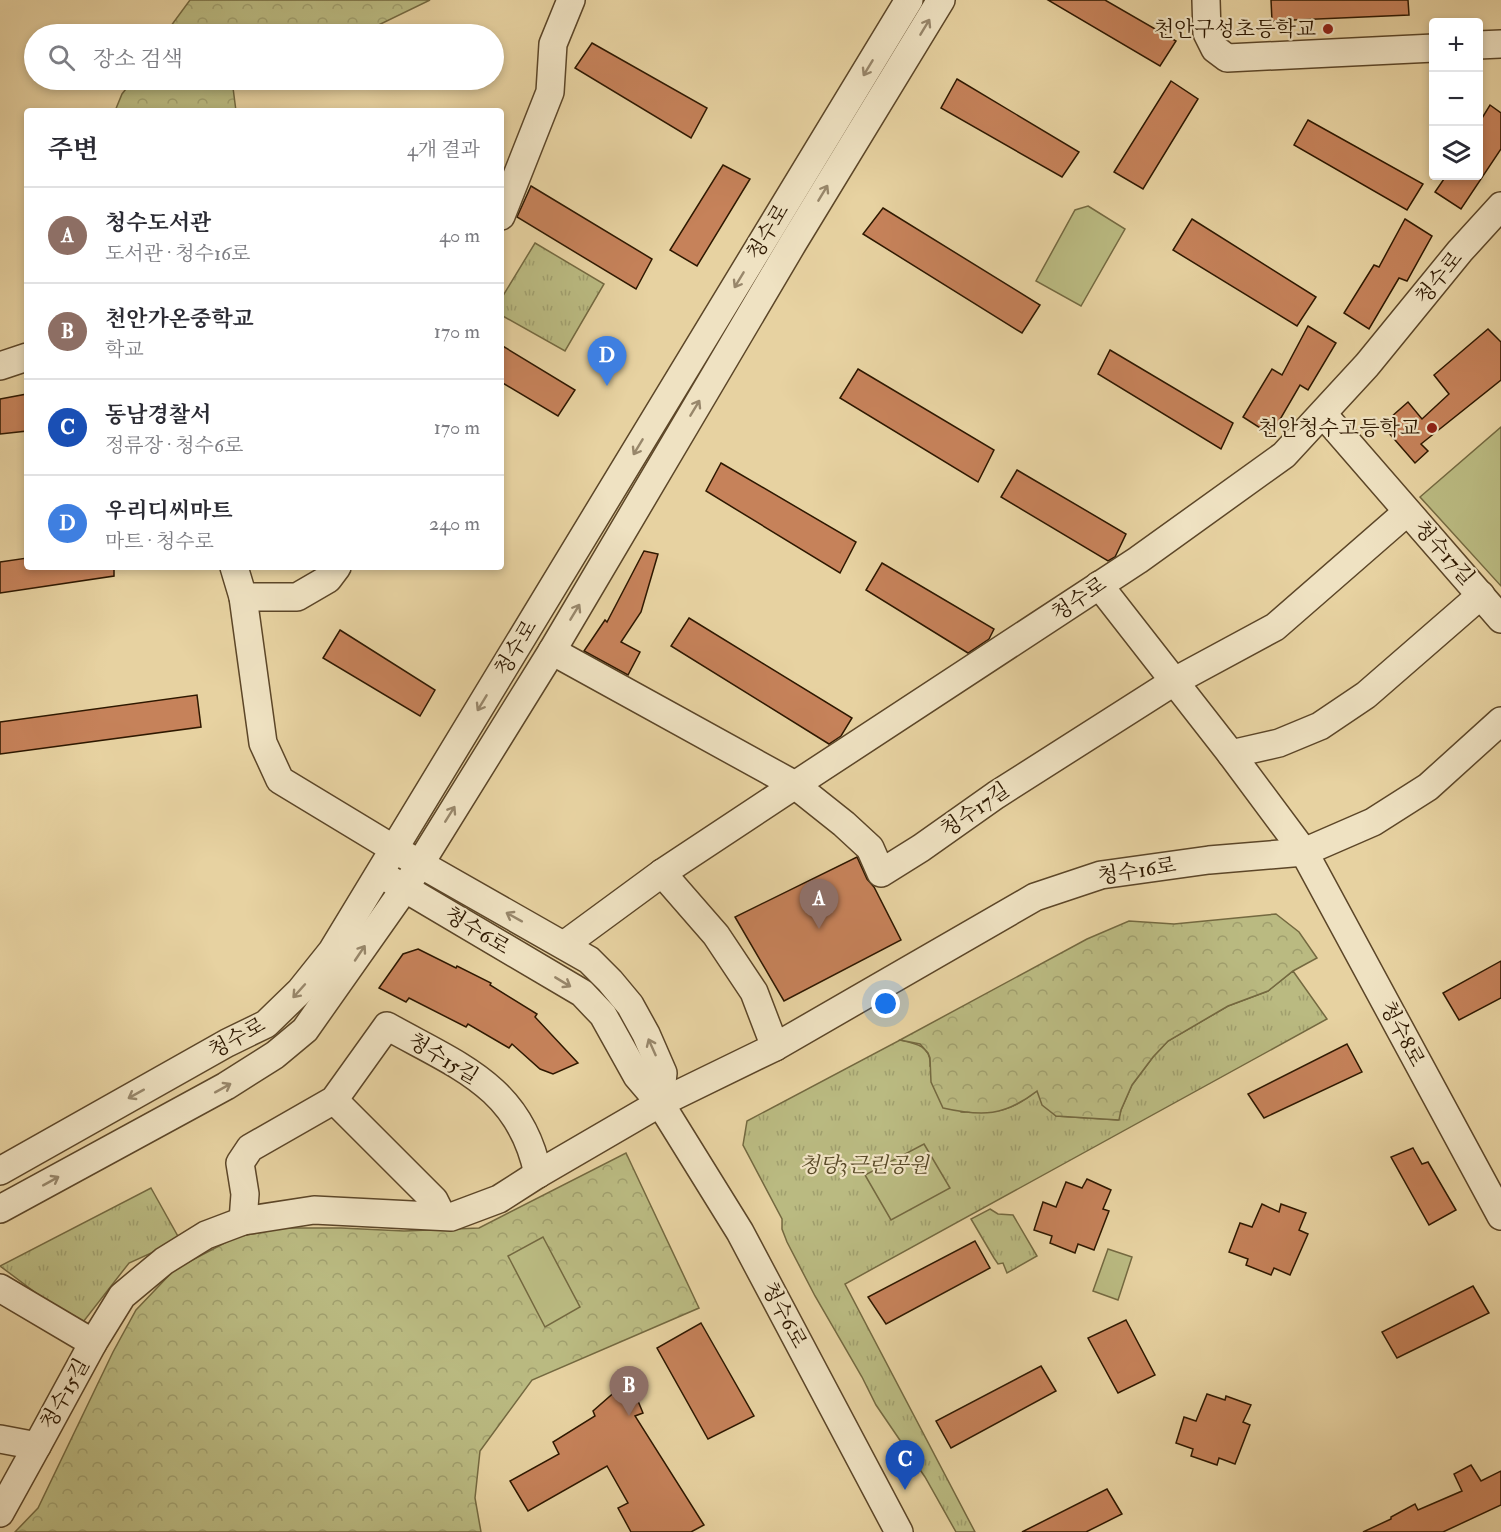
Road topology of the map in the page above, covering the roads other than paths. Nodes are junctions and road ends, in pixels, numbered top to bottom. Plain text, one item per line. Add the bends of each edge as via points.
1 (572, 0) edge
2 (909, 0) edge
3 (941, 0) edge
4 (1206, 0) edge
5 (1501, 44) edge
6 (1483, 45) edge
7 (1429, 48) edge
8 (1501, 206) edge
9 (504, 208) edge
10 (24, 358) edge
11 (0, 366) edge
12 (1323, 414) junction
13 (1407, 512) junction
14 (235, 570) edge
15 (335, 570) edge
16 (1099, 585) junction
17 (1481, 595) junction
18 (243, 597) junction
19 (1501, 619) edge
20 (552, 651) junction
21 (1175, 681) junction
22 (1501, 721) edge
23 (1231, 754) junction
24 (795, 785) junction
25 (363, 830) junction
26 (394, 849) junction
27 (1304, 852) junction
28 (419, 863) junction
29 (379, 873) junction
30 (662, 873) junction
31 (405, 888) junction
32 (564, 945) junction
33 (775, 1047) junction
34 (334, 1100) junction
35 (660, 1103) junction
36 (0, 1171) edge
37 (538, 1174) junction
38 (0, 1209) edge
39 (442, 1216) junction
40 (1501, 1216) edge
41 (243, 1221) junction
42 (0, 1288) edge
43 (93, 1343) junction
44 (0, 1439) edge
45 (37, 1446) junction
46 (0, 1513) edge
47 (899, 1532) edge

1 - 9 street via 553,44 550,92
2 -> 26 street, 청수로
20 -> 3 street, 청수로
4 - 7 street via 1207,33 1215,49 1227,58
5 - 6 street
8 - 12 street, 청수로
10 - 11 street
12 - 13 street
12 - 16 street, 청수로 via 1284,455
13 - 17 street, 청수17길
13 - 21 street, 청수17길 via 1275,627
14 - 18 street
15 - 18 street via 328,579 297,597
16 - 21 street
16 - 24 street, 청수로
17 - 19 street, 청수17길
17 - 23 street, 청수17길 via 1366,695 1320,726 1279,743
18 - 25 street via 262,743 280,780
20 - 24 street, 청수로
28 -> 20 street, 청수로
21 - 23 street
21 - 24 street, 청수17길 via 881,873 870,848
22 - 27 street, 청수16로 via 1428,787 1373,822
23 - 27 street
24 - 30 street
25 - 26 street, 청수6로
25 - 29 street via 377,852
26 - 28 street, 청수6로
26 - 29 street, 청수로
27 - 33 street, 청수16로 via 1101,875 1035,897
27 - 40 street, 청수8로
28 - 31 street, 청수로
32 -> 28 street, 청수6로
29 - 31 street, 청수6로
29 -> 36 street, 청수로 via 332,951 300,991 266,1024
30 - 32 street
30 - 33 street via 716,935 754,992
31 -> 35 street, 청수6로 via 582,993 603,1016 637,1076
38 -> 31 street, 청수로 via 226,1086 275,1055 305,1030
35 -> 32 street, 청수6로 via 663,1073 630,1005 589,960
33 - 35 street, 청수16로
34 - 37 street, 청수15길 via 387,1026 471,1073 500,1096 518,1118 534,1153
34 - 39 street via 434,1200
34 - 41 street, 청수15길 via 250,1148 243,1156
35 - 37 street, 청수15길
35 - 47 street, 청수6로 via 740,1232
37 - 39 street, 청수15길 via 499,1199 451,1217
39 - 41 street, 청수15길 via 314,1210
41 - 43 street, 청수15길 via 206,1235 164,1261 122,1296
42 - 43 street, 청수15길
43 - 45 street, 청수15길
44 - 45 street, 청수15길
45 - 46 street, 청수15길

